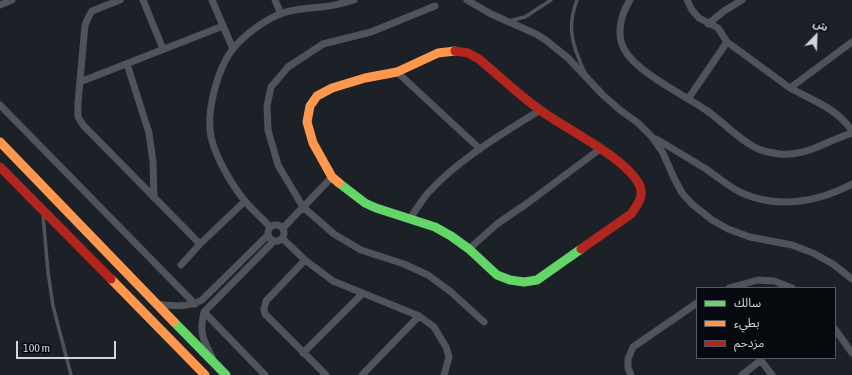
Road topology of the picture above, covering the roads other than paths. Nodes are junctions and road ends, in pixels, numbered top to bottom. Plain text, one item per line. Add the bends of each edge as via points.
1 (12, 0) edge
2 (120, 0) edge
3 (143, 0) edge
4 (212, 0) edge
5 (275, 0) edge
6 (354, 0) edge
7 (468, 0) edge
8 (551, 0) edge
9 (577, 0) edge
10 (630, 0) edge
11 (687, 0) edge
12 (742, 0) edge
13 (343, 2) edge
14 (0, 5) edge
15 (435, 6) dead end
16 (280, 14) junction
17 (506, 21) junction
18 (708, 24) junction
19 (223, 26) junction
20 (727, 42) junction
21 (852, 42) edge
22 (163, 49) junction
23 (233, 49) junction
24 (126, 64) junction
25 (397, 72) junction
26 (588, 79) junction
27 (80, 82) junction
28 (790, 88) junction
29 (688, 99) junction
30 (0, 105) edge
31 (540, 110) junction
32 (852, 132) edge
33 (652, 137) junction
34 (0, 142) edge
35 (480, 148) junction
36 (600, 149) junction
37 (0, 167) edge
38 (332, 177) junction
39 (852, 184) edge
40 (154, 198) junction
41 (245, 201) junction
42 (303, 207) junction
43 (43, 210) junction
44 (410, 218) junction
45 (270, 227) junction
46 (282, 228) junction
47 (268, 235) junction
48 (282, 238) junction
49 (274, 240) junction
50 (200, 244) junction
51 (469, 249) junction
52 (305, 260) junction
53 (181, 265) dead end
54 (852, 279) edge
55 (733, 287) edge
56 (789, 287) edge
57 (362, 294) junction
58 (157, 304) junction
59 (195, 304) junction
60 (696, 304) edge
61 (204, 312) junction
62 (419, 316) junction
63 (484, 322) dead end
64 (836, 330) edge
65 (303, 353) junction
66 (852, 353) edge
67 (760, 359) edge
68 (214, 363) junction
69 (71, 375) edge
70 (204, 375) edge
71 (226, 375) edge
72 (265, 375) edge
73 (326, 375) edge
74 (362, 375) edge
75 (444, 375) edge
76 (631, 375) edge
77 (742, 375) edge
78 (772, 375) edge

1 - 14 street
2 - 27 street via 92,11 89,16 85,25
3 - 22 street
4 - 19 street
5 - 16 street
6 - 13 street
7 - 17 street
8 - 17 lane via 526,17
9 - 26 lane via 571,36
10 - 29 street via 622,18 620,31 624,50 635,63
11 - 18 street via 696,14
12 - 18 street
13 - 16 street
15 - 42 street via 371,32 323,44 288,67 271,88 266,106 268,130 278,165
16 - 23 street via 254,29
17 - 26 street via 526,28 547,41
18 - 20 street via 718,28
19 - 22 street
19 - 23 street
20 - 28 street
20 - 29 street
21 - 28 street
22 - 24 street
23 - 41 street via 220,74 213,99 211,137 223,168
24 - 27 street
24 - 40 street via 149,132
25 - 31 street via 438,52 455,51 468,54 479,59
25 - 35 street
25 - 38 street via 332,88 317,96 310,106 307,122 313,143
26 - 33 street via 603,96
27 - 40 street via 78,117 83,125
28 - 32 street via 838,115
29 - 32 street via 747,142 773,153 803,153
30 - 59 street
31 - 35 street
31 - 36 street
33 - 39 street via 734,189 757,198 804,201 825,196
33 - 54 street via 663,153 682,193 712,220 745,236 792,245 813,253
34 - 58 street
35 - 44 street via 445,176 427,194
36 - 51 street via 497,224
36 - 51 street via 631,173 640,187 641,198 630,214 537,280 524,282 497,275
37 - 43 street
38 - 42 street
38 - 44 street via 365,203
40 - 50 street
41 - 45 street
41 - 50 street
42 - 46 street
42 - 63 street via 334,234 361,250 428,275
43 - 69 lane via 53,306
43 - 70 street
44 - 51 street via 435,227
45 - 46 street via 275,224
45 - 47 street
46 - 48 street
47 - 49 street
47 - 59 street
48 - 49 street
48 - 52 street
49 - 61 street
50 - 53 street
52 - 57 street via 333,281
52 - 65 street via 266,302 264,309 265,314
55 - 56 street via 758,280
57 - 62 street
57 - 65 street
58 - 59 street
58 - 68 street
60 - 76 street via 633,346 628,359
61 - 68 street via 202,335
61 - 72 street
62 - 74 street
62 - 75 street via 434,327 446,346 448,357
64 - 66 street
65 - 73 street
67 - 77 street
67 - 78 street
68 - 71 street

